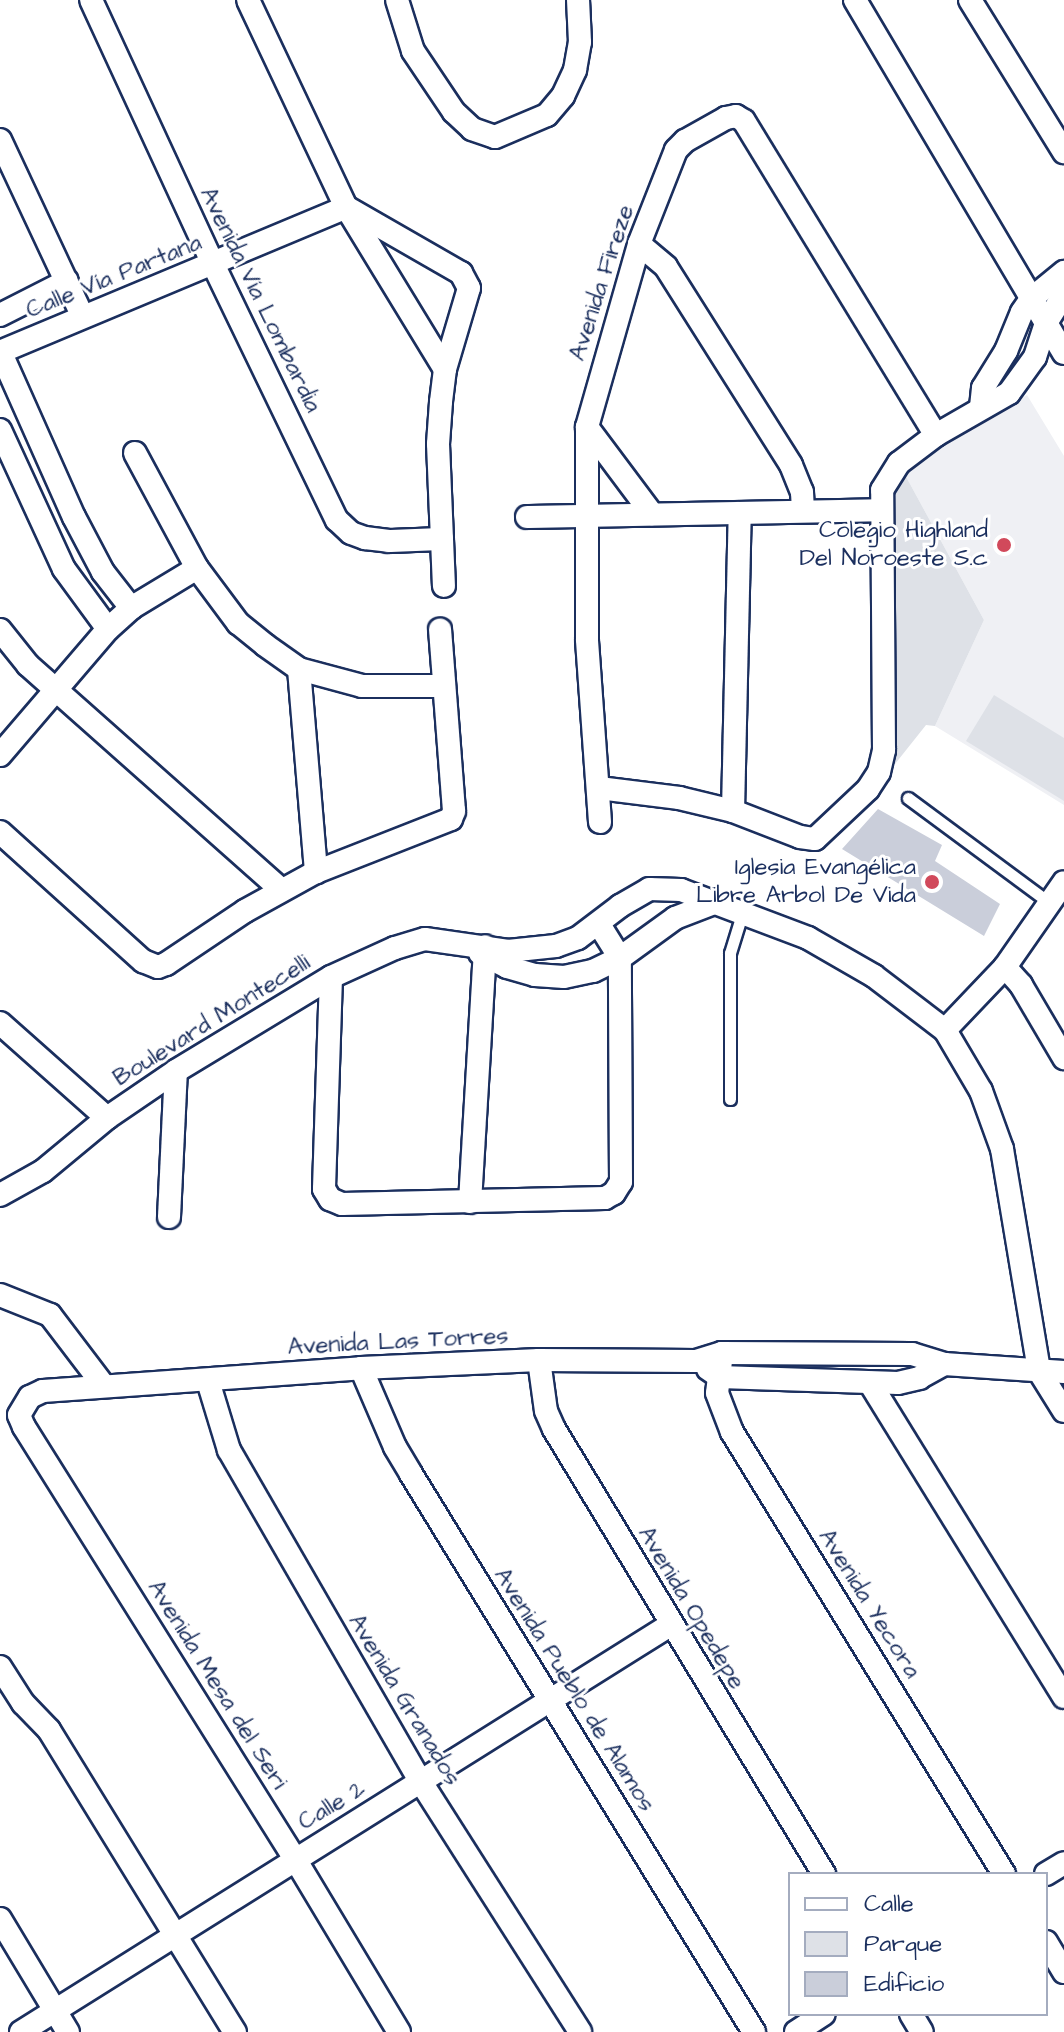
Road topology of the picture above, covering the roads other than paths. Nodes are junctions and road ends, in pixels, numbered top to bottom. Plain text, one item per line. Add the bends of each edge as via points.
1 (91, 0) edge
2 (248, 0) edge
3 (397, 0) edge
4 (578, 0) edge
5 (855, 0) edge
6 (970, 0) edge
7 (1057, 124) edge
8 (0, 140) edge
9 (1064, 152) edge
10 (346, 207) junction
11 (639, 244) junction
12 (213, 264) junction
13 (1064, 272) edge
14 (67, 281) junction
15 (1064, 294) edge
16 (1031, 299) junction
17 (0, 315) edge
18 (83, 317) junction
19 (1046, 323) junction
20 (0, 352) edge
21 (1064, 353) edge
22 (445, 369) junction
23 (981, 407) junction
24 (27, 415) junction
25 (587, 427) junction
26 (0, 428) edge
27 (936, 435) junction
28 (135, 453) dead end
29 (881, 510) junction
30 (803, 511) junction
31 (740, 513) junction
32 (652, 514) junction
33 (586, 515) junction
34 (527, 517) dead end
35 (442, 539) junction
36 (197, 568) junction
37 (444, 586) dead end
38 (131, 608) junction
39 (108, 629) junction
40 (0, 630) edge
41 (440, 630) dead end
42 (299, 669) junction
43 (442, 686) junction
44 (56, 690) junction
45 (0, 755) edge
46 (599, 788) junction
47 (908, 798) dead end
48 (733, 811) junction
49 (600, 822) dead end
50 (0, 832) edge
51 (316, 872) junction
52 (1064, 882) edge
53 (281, 890) junction
54 (1050, 903) junction
55 (711, 904) junction
56 (742, 914) junction
57 (599, 925) junction
58 (480, 949) junction
59 (620, 958) junction
60 (1005, 967) junction
61 (331, 977) junction
62 (0, 1023) edge
63 (945, 1030) junction
64 (1064, 1058) edge
65 (176, 1071) junction
66 (730, 1099) dead end
67 (107, 1118) junction
68 (0, 1195) edge
69 (470, 1202) junction
70 (169, 1217) dead end
71 (0, 1295) edge
72 (722, 1353) junction
73 (539, 1360) junction
74 (696, 1361) junction
75 (944, 1364) junction
76 (361, 1368) junction
77 (1039, 1371) junction
78 (1064, 1372) edge
79 (720, 1377) junction
80 (208, 1381) junction
81 (870, 1383) junction
82 (104, 1386) junction
83 (21, 1406) joint
84 (1064, 1411) edge
85 (670, 1625) junction
86 (0, 1667) edge
87 (1064, 1697) edge
88 (551, 1703) junction
89 (421, 1782) junction
90 (295, 1859) junction
91 (823, 1872) edge
92 (1003, 1872) edge
93 (0, 1919) edge
94 (177, 1936) junction
95 (1048, 1945) edge
96 (1064, 1972) edge
97 (55, 2011) junction
98 (821, 2016) edge
99 (21, 2032) edge
100 (68, 2032) edge
101 (235, 2032) edge
102 (399, 2032) edge
103 (580, 2032) edge
104 (754, 2032) edge
105 (796, 2032) edge

1 - 12 street, Avenida Vía Lombardia
2 - 10 street
3 - 4 street via 413,51 454,112 472,129 495,137 547,115 563,96 580,42
5 - 16 street
6 - 7 street
7 - 9 street
8 - 14 street
10 - 12 street, Calle Vía Partana
10 - 22 street
10 - 22 street via 461,273 468,298
11 - 25 street, Avenida Fireze
11 - 27 street, Avenida Fireze via 676,150 726,118 744,121
11 - 30 street via 666,267 791,465
12 - 18 street, Calle Vía Partana
12 - 35 street, Avenida Vía Lombardia via 337,520 365,538
13 - 16 street
14 - 17 street, Calle Vía Partana
14 - 18 street
15 - 19 street
16 - 19 street
16 - 23 street via 983,388
18 - 20 street, Calle Vía Partana
19 - 21 street
19 - 23 street via 1024,376 1009,393
20 - 24 street
22 - 35 street via 438,444
23 - 27 street
24 - 26 street
24 - 38 street via 103,572
25 - 32 street
25 - 33 street, Avenida Fireze
26 - 39 street via 64,569
27 - 29 street via 888,476
28 - 36 street
29 - 30 street
29 - 48 street via 884,750 879,772 815,839
30 - 31 street
31 - 32 street
31 - 48 street
32 - 33 street
33 - 34 street
33 - 46 street, Avenida Fireze via 587,639
35 - 37 street
36 - 38 street
36 - 42 street via 238,623
38 - 39 street
39 - 44 street
40 - 44 street
41 - 43 street
42 - 43 street via 362,686
42 - 51 street
43 - 51 street via 451,819
44 - 45 street
44 - 53 street
46 - 48 street
46 - 49 street, Avenida Fireze
47 - 54 lane
50 - 53 street via 143,961 158,967
51 - 53 street
52 - 54 street
54 - 60 street
55 - 56 street, Boulevard Montecelli
55 - 57 street, Boulevard Montecelli via 681,890 649,889
55 - 59 street, Boulevard Montecelli via 658,928
56 - 63 street, Boulevard Montecelli via 808,938 874,976
56 - 66 lane via 730,953
57 - 58 street, Boulevard Montecelli via 578,938 532,951
57 - 59 street
58 - 59 street, Boulevard Montecelli via 535,975 564,977
58 - 61 street, Boulevard Montecelli via 425,939
58 - 69 street
59 - 69 street via 621,1182 605,1198
60 - 63 street
60 - 64 street
61 - 65 street, Boulevard Montecelli
61 - 69 street via 324,1189 330,1199 342,1204
62 - 67 street
63 - 77 street via 981,1091 1002,1149
65 - 67 street, Boulevard Montecelli
65 - 70 street
67 - 68 street, Boulevard Montecelli via 43,1171
71 - 82 street via 50,1315
72 - 74 street, Avenida Las Torres
72 - 75 street, Avenida Las Torres via 912,1354
72 - 79 street, Avenida Yecora
73 - 74 street, Avenida Las Torres
73 - 76 street, Avenida Las Torres
73 - 85 street, Avenida Opedepe via 554,1429
74 - 79 street
75 - 77 street, Avenida Las Torres
75 - 81 street, Avenida Las Torres via 919,1378
76 - 80 street, Avenida Las Torres
76 - 88 street, Avenida Pueblo de Alamos via 395,1447
77 - 78 street, Avenida Las Torres
77 - 84 street
79 - 81 street, Avenida Las Torres
79 - 92 street, Avenida Yecora via 717,1393 732,1432
80 - 82 street, Avenida Las Torres
80 - 89 street, Avenida Granados via 229,1450
81 - 87 street
82 - 83 street, Avenida Las Torres via 43,1391
83 - 90 street, Avenida Mesa del Seri via 24,1427
85 - 88 street, Calle 2
85 - 91 street, Avenida Opedepe
86 - 94 street via 49,1730
88 - 89 street, Calle 2
88 - 104 street, Avenida Pueblo de Alamos
89 - 90 street, Calle 2
89 - 103 street, Avenida Granados
90 - 94 street, Calle 2
90 - 102 street, Avenida Mesa del Seri
93 - 97 street
94 - 97 street, Calle 2
94 - 101 street
95 - 96 street
97 - 99 street, Calle 2
97 - 100 street
98 - 105 street

